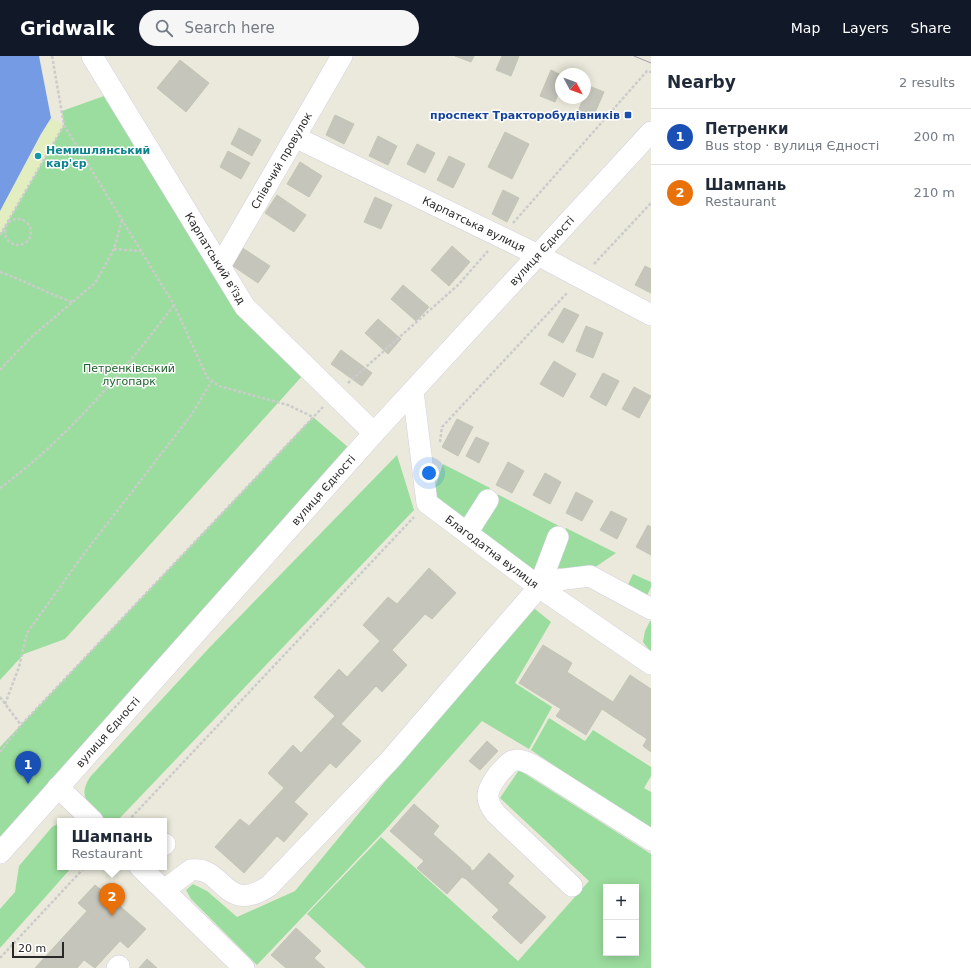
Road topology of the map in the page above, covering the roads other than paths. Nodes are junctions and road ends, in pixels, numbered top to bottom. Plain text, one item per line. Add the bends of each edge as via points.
1 (92, 56) edge
2 (342, 56) edge
3 (651, 132) edge
4 (295, 137) junction
5 (538, 254) junction
6 (220, 266) junction
7 (651, 315) edge
8 (413, 391) junction
9 (374, 433) junction
10 (488, 500) dead end
11 (467, 533) junction
12 (558, 537) dead end
13 (539, 587) junction
14 (651, 609) edge
15 (651, 664) edge
16 (58, 787) junction
17 (90, 818) edge
18 (651, 840) edge
19 (0, 853) edge
20 (144, 870) edge
21 (572, 886) dead end
22 (164, 890) junction
23 (244, 968) edge

1 - 6 street, Карпатський в'їзд
2 - 4 street, Співочий провулок
3 - 5 street, вулиця Єдності
4 - 5 street, Карпатська вулиця
4 - 6 street, Співочий провулок
5 - 7 street, Карпатська вулиця
5 - 8 street, вулиця Єдності
6 - 9 street, Карпатський в'їзд via 245,307
8 - 9 street, вулиця Єдності
8 - 11 street, Благодатна вулиця via 427,503
9 - 16 street, вулиця Єдності
10 - 11 street
11 - 13 street, Благодатна вулиця
12 - 13 street
13 - 14 street via 557,580 590,576
13 - 15 street, Благодатна вулиця
13 - 22 street via 390,760 269,886 249,895 234,894 212,875 196,869
16 - 17 street
16 - 19 street, вулиця Єдності
18 - 21 street via 536,767 520,760 512,761 490,786 487,797 489,804 496,814
20 - 22 street
22 - 23 street

